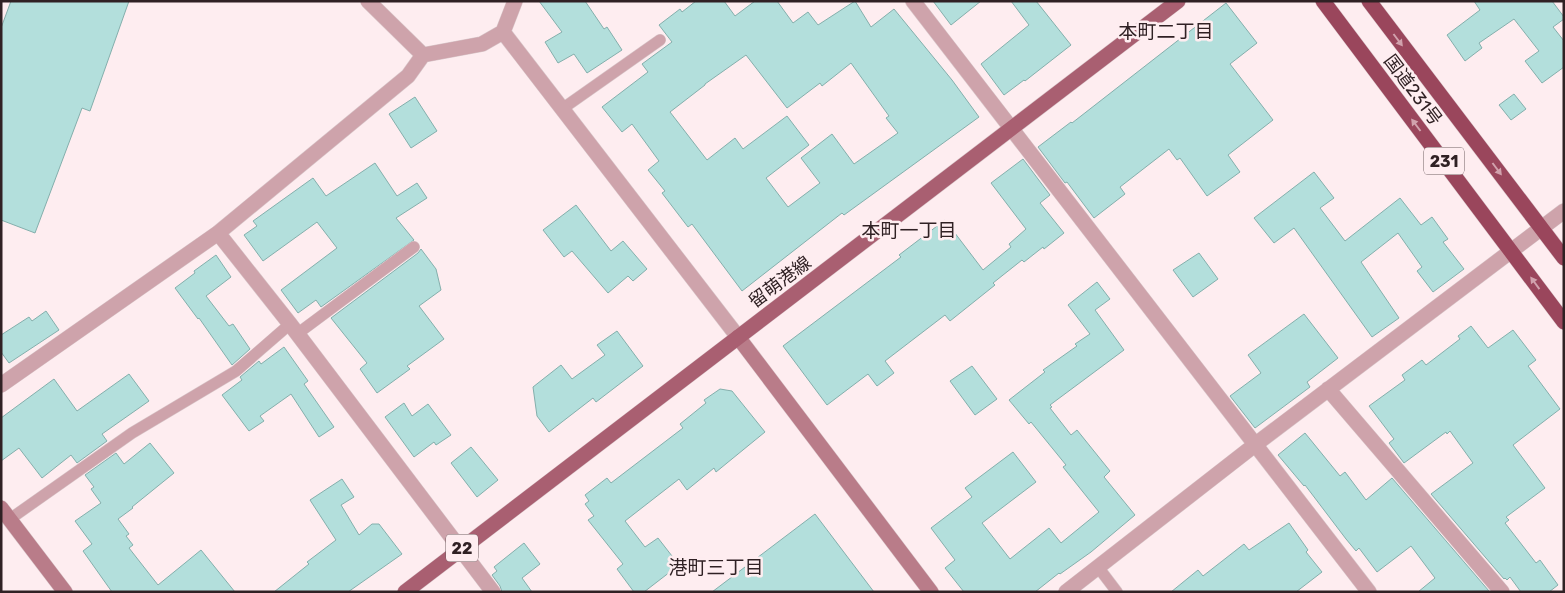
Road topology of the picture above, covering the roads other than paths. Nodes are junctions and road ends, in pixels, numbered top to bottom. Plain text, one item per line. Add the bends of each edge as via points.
1 (368, 1) edge
2 (515, 1) edge
3 (912, 1) edge
4 (1178, 1) edge
5 (1323, 1) edge
6 (1369, 1) edge
7 (502, 32) junction
8 (660, 40) dead end
9 (423, 55) junction
10 (562, 109) junction
11 (1011, 130) junction
12 (1564, 211) edge
13 (1541, 227) junction
14 (218, 233) junction
15 (414, 247) dead end
16 (1511, 250) junction
17 (1564, 258) edge
18 (1564, 322) edge
19 (294, 329) junction
20 (738, 337) junction
21 (1, 385) edge
22 (1328, 389) junction
23 (1256, 444) junction
24 (6, 513) edge
25 (461, 549) junction
26 (1098, 567) junction
27 (65, 592) edge
28 (405, 592) edge
29 (494, 592) edge
30 (931, 592) edge
31 (1066, 592) edge
32 (1117, 592) edge
33 (1369, 592) edge
34 (1502, 592) edge

1 - 9 street
2 - 7 street
3 - 11 street
4 - 11 main road, 留萌港線 / 22
16 -> 5 highway, 国道231号 / 231
6 -> 13 highway, 国道231号 / 231
7 - 9 street via 482,44
7 - 10 street
8 - 10 lane
9 - 14 street via 408,76
10 - 20 street
11 - 20 main road, 留萌港線 / 22
11 - 23 street
12 - 13 street
13 - 16 street
13 - 17 highway, 国道231号 / 231
14 - 19 street
14 - 21 street
15 - 19 lane
18 -> 16 highway, 国道231号 / 231
16 - 22 street
19 - 24 lane via 236,371 132,432
19 - 25 street
20 - 25 main road, 留萌港線 / 22
20 - 30 street
22 - 23 street
22 - 34 street
23 - 26 street
23 - 33 street
24 - 27 street
25 - 28 main road, 留萌港線 / 22
25 - 29 street
26 - 31 street
26 - 32 lane

